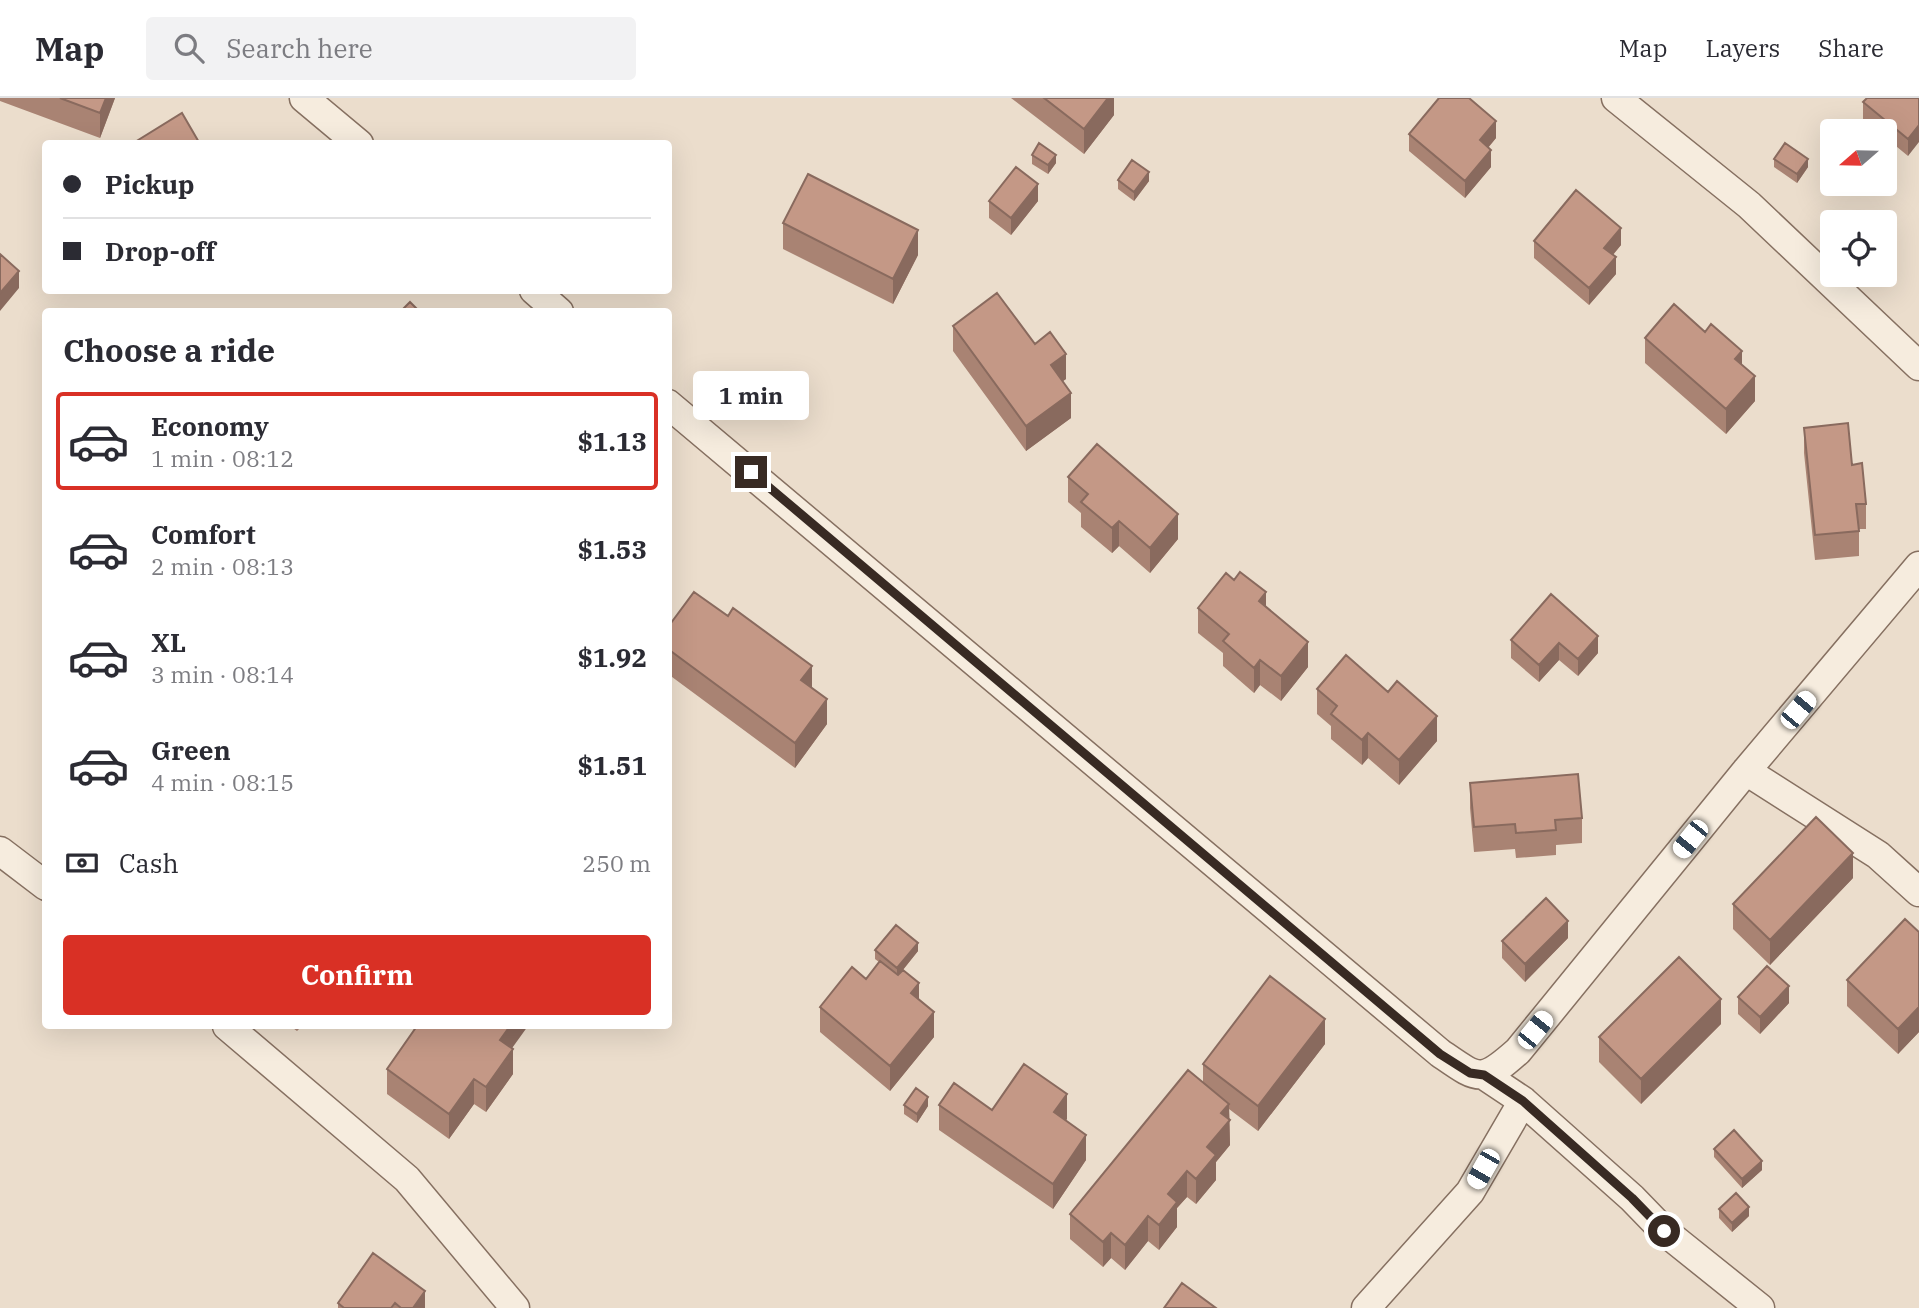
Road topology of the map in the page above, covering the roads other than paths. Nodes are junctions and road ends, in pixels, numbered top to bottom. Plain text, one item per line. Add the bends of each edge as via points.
1 (304, 98) edge
2 (1616, 98) edge
3 (354, 140) edge
4 (539, 294) edge
5 (554, 308) edge
6 (1919, 366) edge
7 (672, 407) edge
8 (1919, 566) edge
9 (1746, 771) junction
10 (0, 851) edge
11 (42, 883) edge
12 (1919, 892) edge
13 (231, 1029) edge
14 (1484, 1075) junction
15 (1523, 1101) junction
16 (515, 1308) edge
17 (1366, 1308) edge
18 (1760, 1308) edge

1 - 3 street
2 - 6 street via 1749,205
4 - 5 street
7 - 14 street via 1440,1054 1470,1073
8 - 9 street
9 - 12 street via 1878,855
9 - 14 street via 1518,1051
10 - 11 street
13 - 16 street via 407,1179
14 - 15 street
15 - 17 street via 1470,1192
15 - 18 street via 1664,1231

